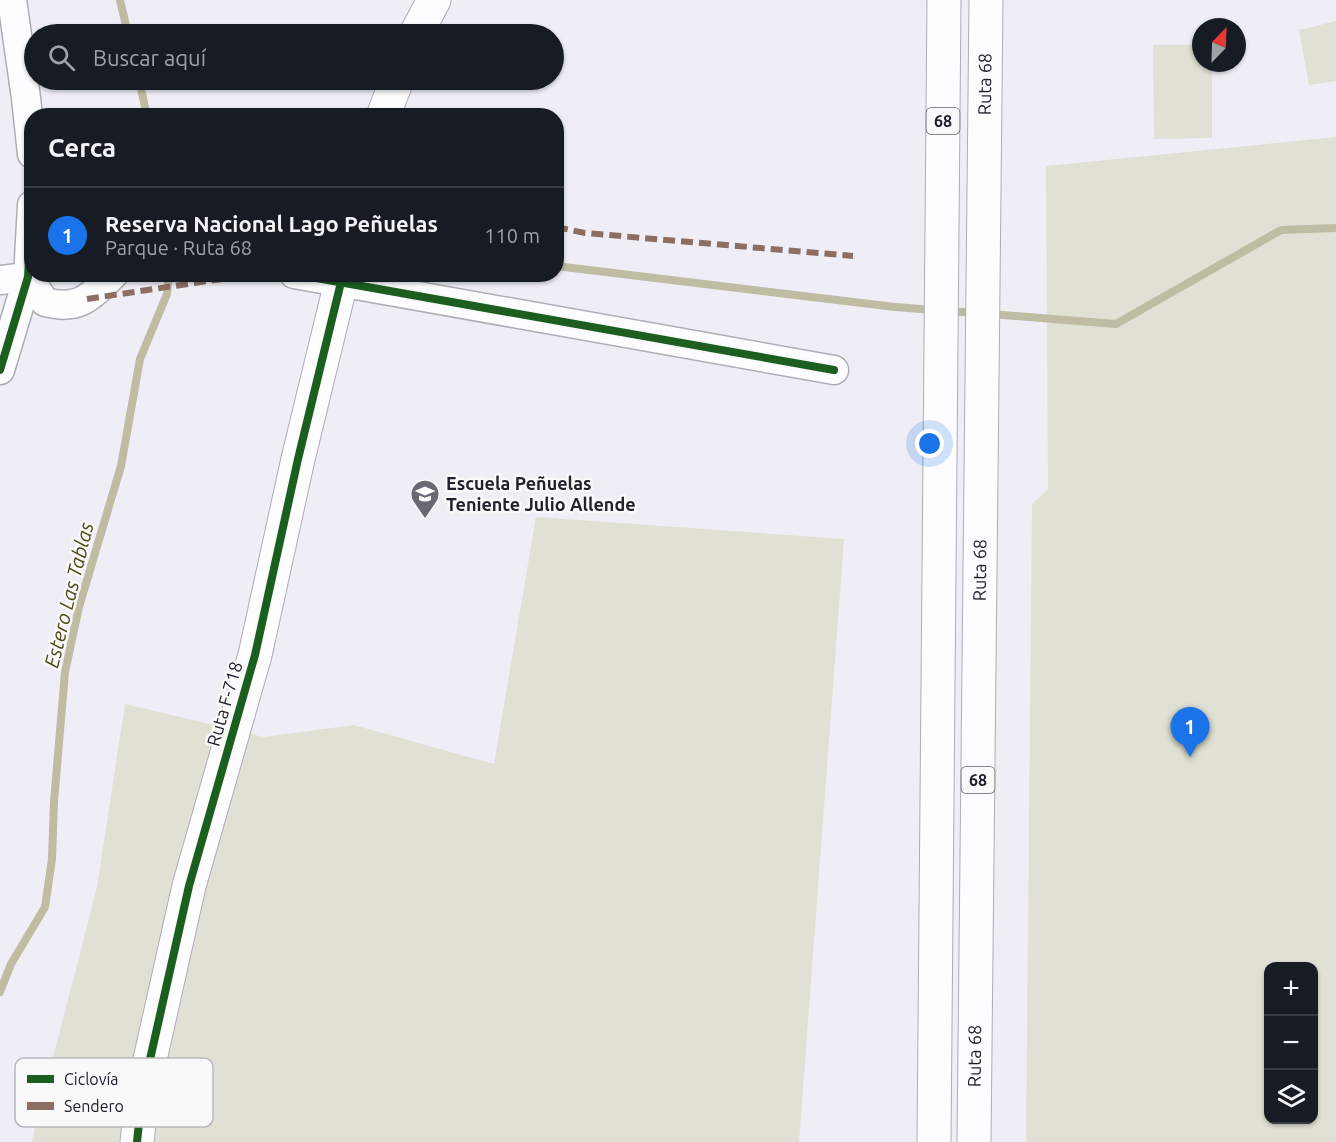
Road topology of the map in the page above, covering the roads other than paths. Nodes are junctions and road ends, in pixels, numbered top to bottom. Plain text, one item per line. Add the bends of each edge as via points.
1 (12, 0) edge
2 (434, 0) edge
3 (944, 0) edge
4 (986, 0) edge
5 (421, 24) edge
6 (24, 84) edge
7 (25, 90) edge
8 (393, 90) edge
9 (27, 108) edge
10 (387, 108) edge
11 (24, 277) edge
12 (0, 280) edge
13 (26, 282) edge
14 (31, 282) edge
15 (105, 282) edge
16 (341, 282) edge
17 (358, 282) edge
18 (0, 370) edge
19 (834, 370) dead end
20 (150, 1058) edge
21 (139, 1127) edge
22 (137, 1142) edge
23 (934, 1142) edge
24 (974, 1142) edge

1 - 6 street
2 - 5 main road
3 - 23 main road, 68
4 - 24 main road, Ruta 68 / 68
7 - 9 street
8 - 10 main road
11 - 12 street
13 - 18 street
14 - 15 street via 45,302 62,307 87,299
16 - 20 main road, Ruta F-718 via 255,655 189,886
17 - 19 street
21 - 22 main road, Ruta F-718

